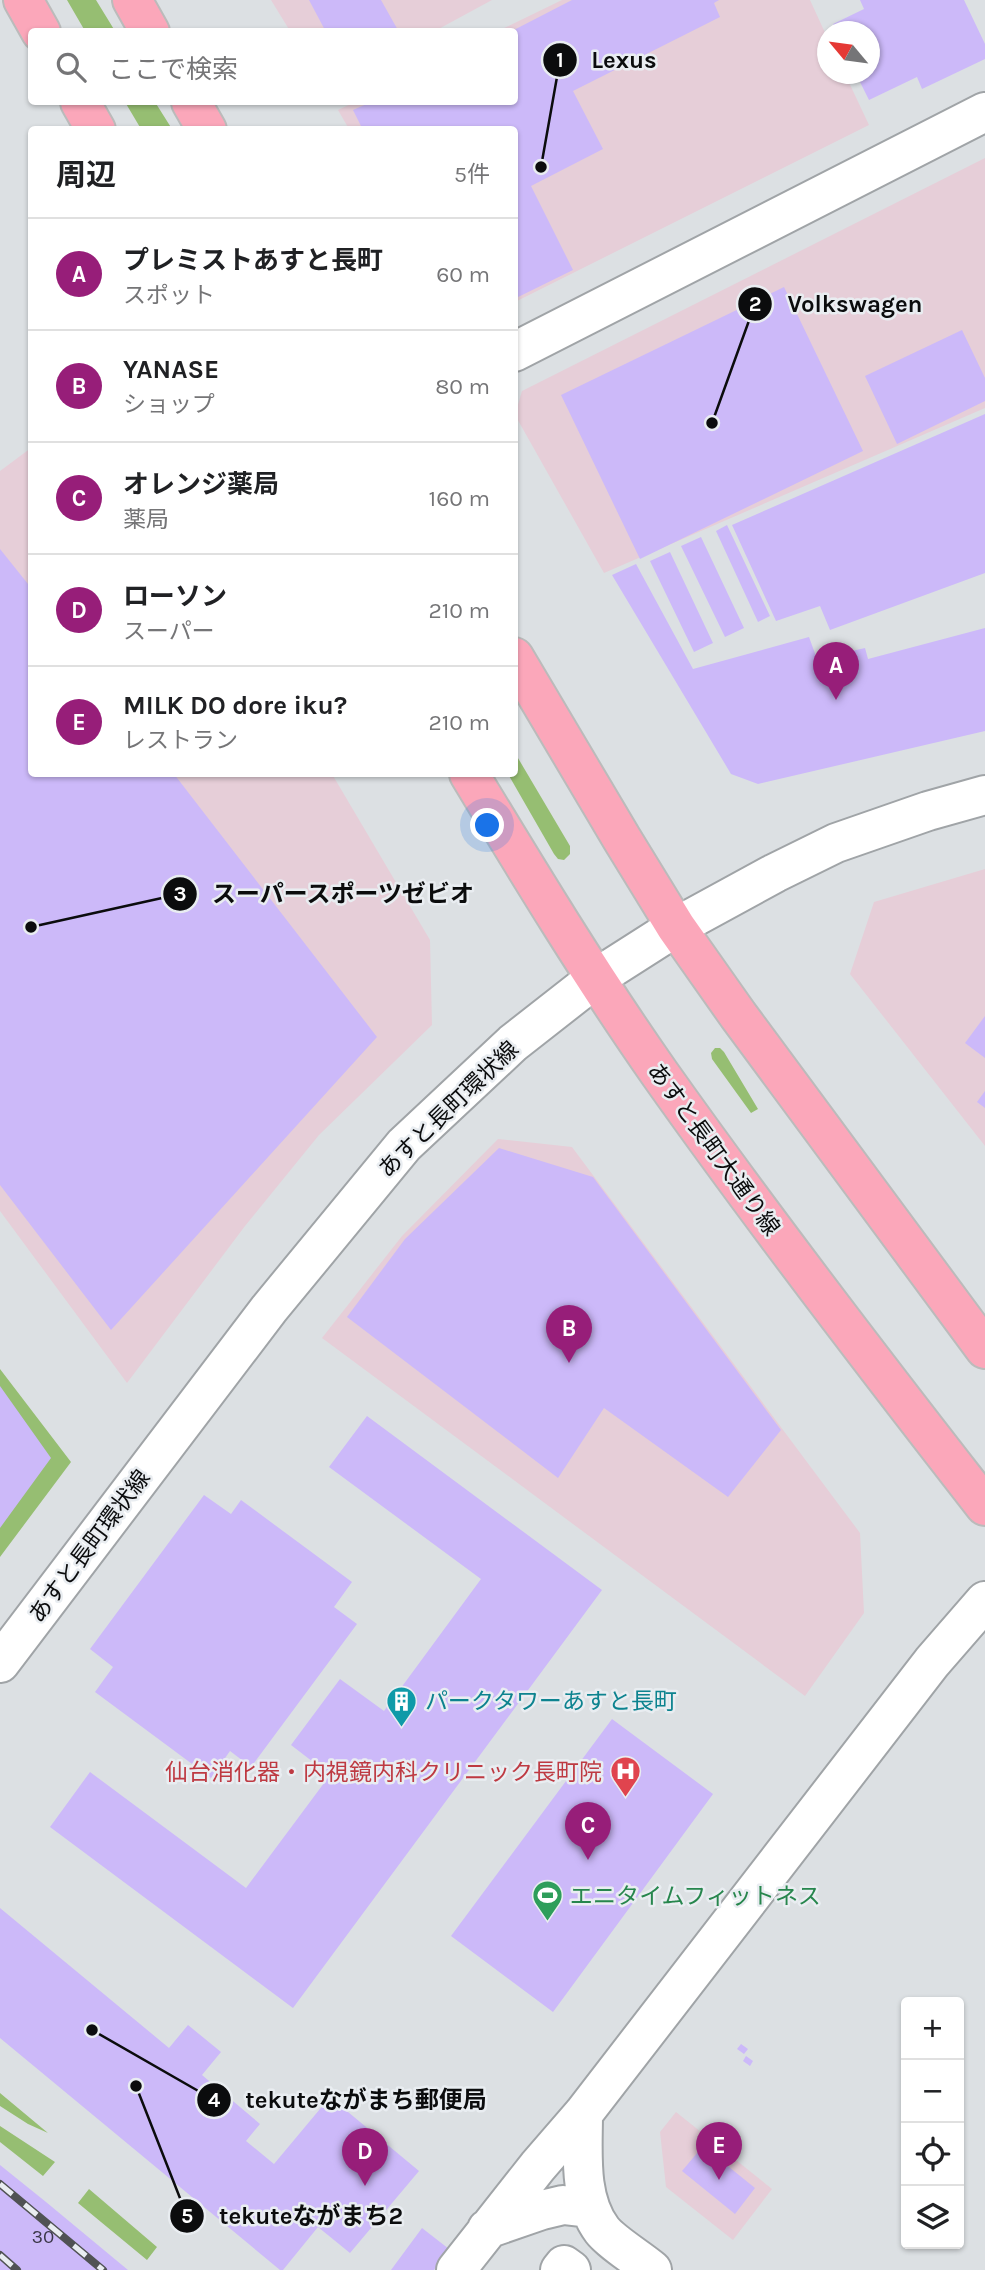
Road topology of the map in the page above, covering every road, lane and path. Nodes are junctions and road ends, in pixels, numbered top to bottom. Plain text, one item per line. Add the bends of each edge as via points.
1 (23, 0) edge
2 (132, 0) edge
3 (39, 28) edge
4 (148, 28) edge
5 (82, 105) edge
6 (193, 105) edge
7 (985, 112) edge
8 (94, 126) edge
9 (205, 126) edge
10 (518, 350) edge
11 (518, 664) edge
12 (471, 777) edge
13 (985, 795) edge
14 (676, 927) junction
15 (596, 978) junction
16 (985, 1349) edge
17 (985, 1506) edge
18 (985, 1601) edge
19 (0, 1663) edge
20 (583, 2114) junction
21 (589, 2208) junction
22 (487, 2229) junction
23 (461, 2268) edge
24 (560, 2270) edge
25 (571, 2270) edge
26 (652, 2270) edge

1 - 3 main road
2 - 4 main road
5 - 8 main road
6 - 9 main road
7 - 10 street
11 - 14 main road
12 - 15 main road, あすと長町大通り線
13 - 14 street, あすと長町環状線 via 836,843
14 - 15 street, あすと長町環状線
14 - 16 main road
15 - 17 main road, あすと長町大通り線 via 798,1265
15 - 19 street, あすと長町環状線 via 513,1044 404,1145 269,1309
18 - 20 street via 932,1662
20 - 21 street
20 - 22 street
21 - 22 street via 563,2205
21 - 26 street via 603,2231
22 - 23 street
24 - 25 street via 564,2265

